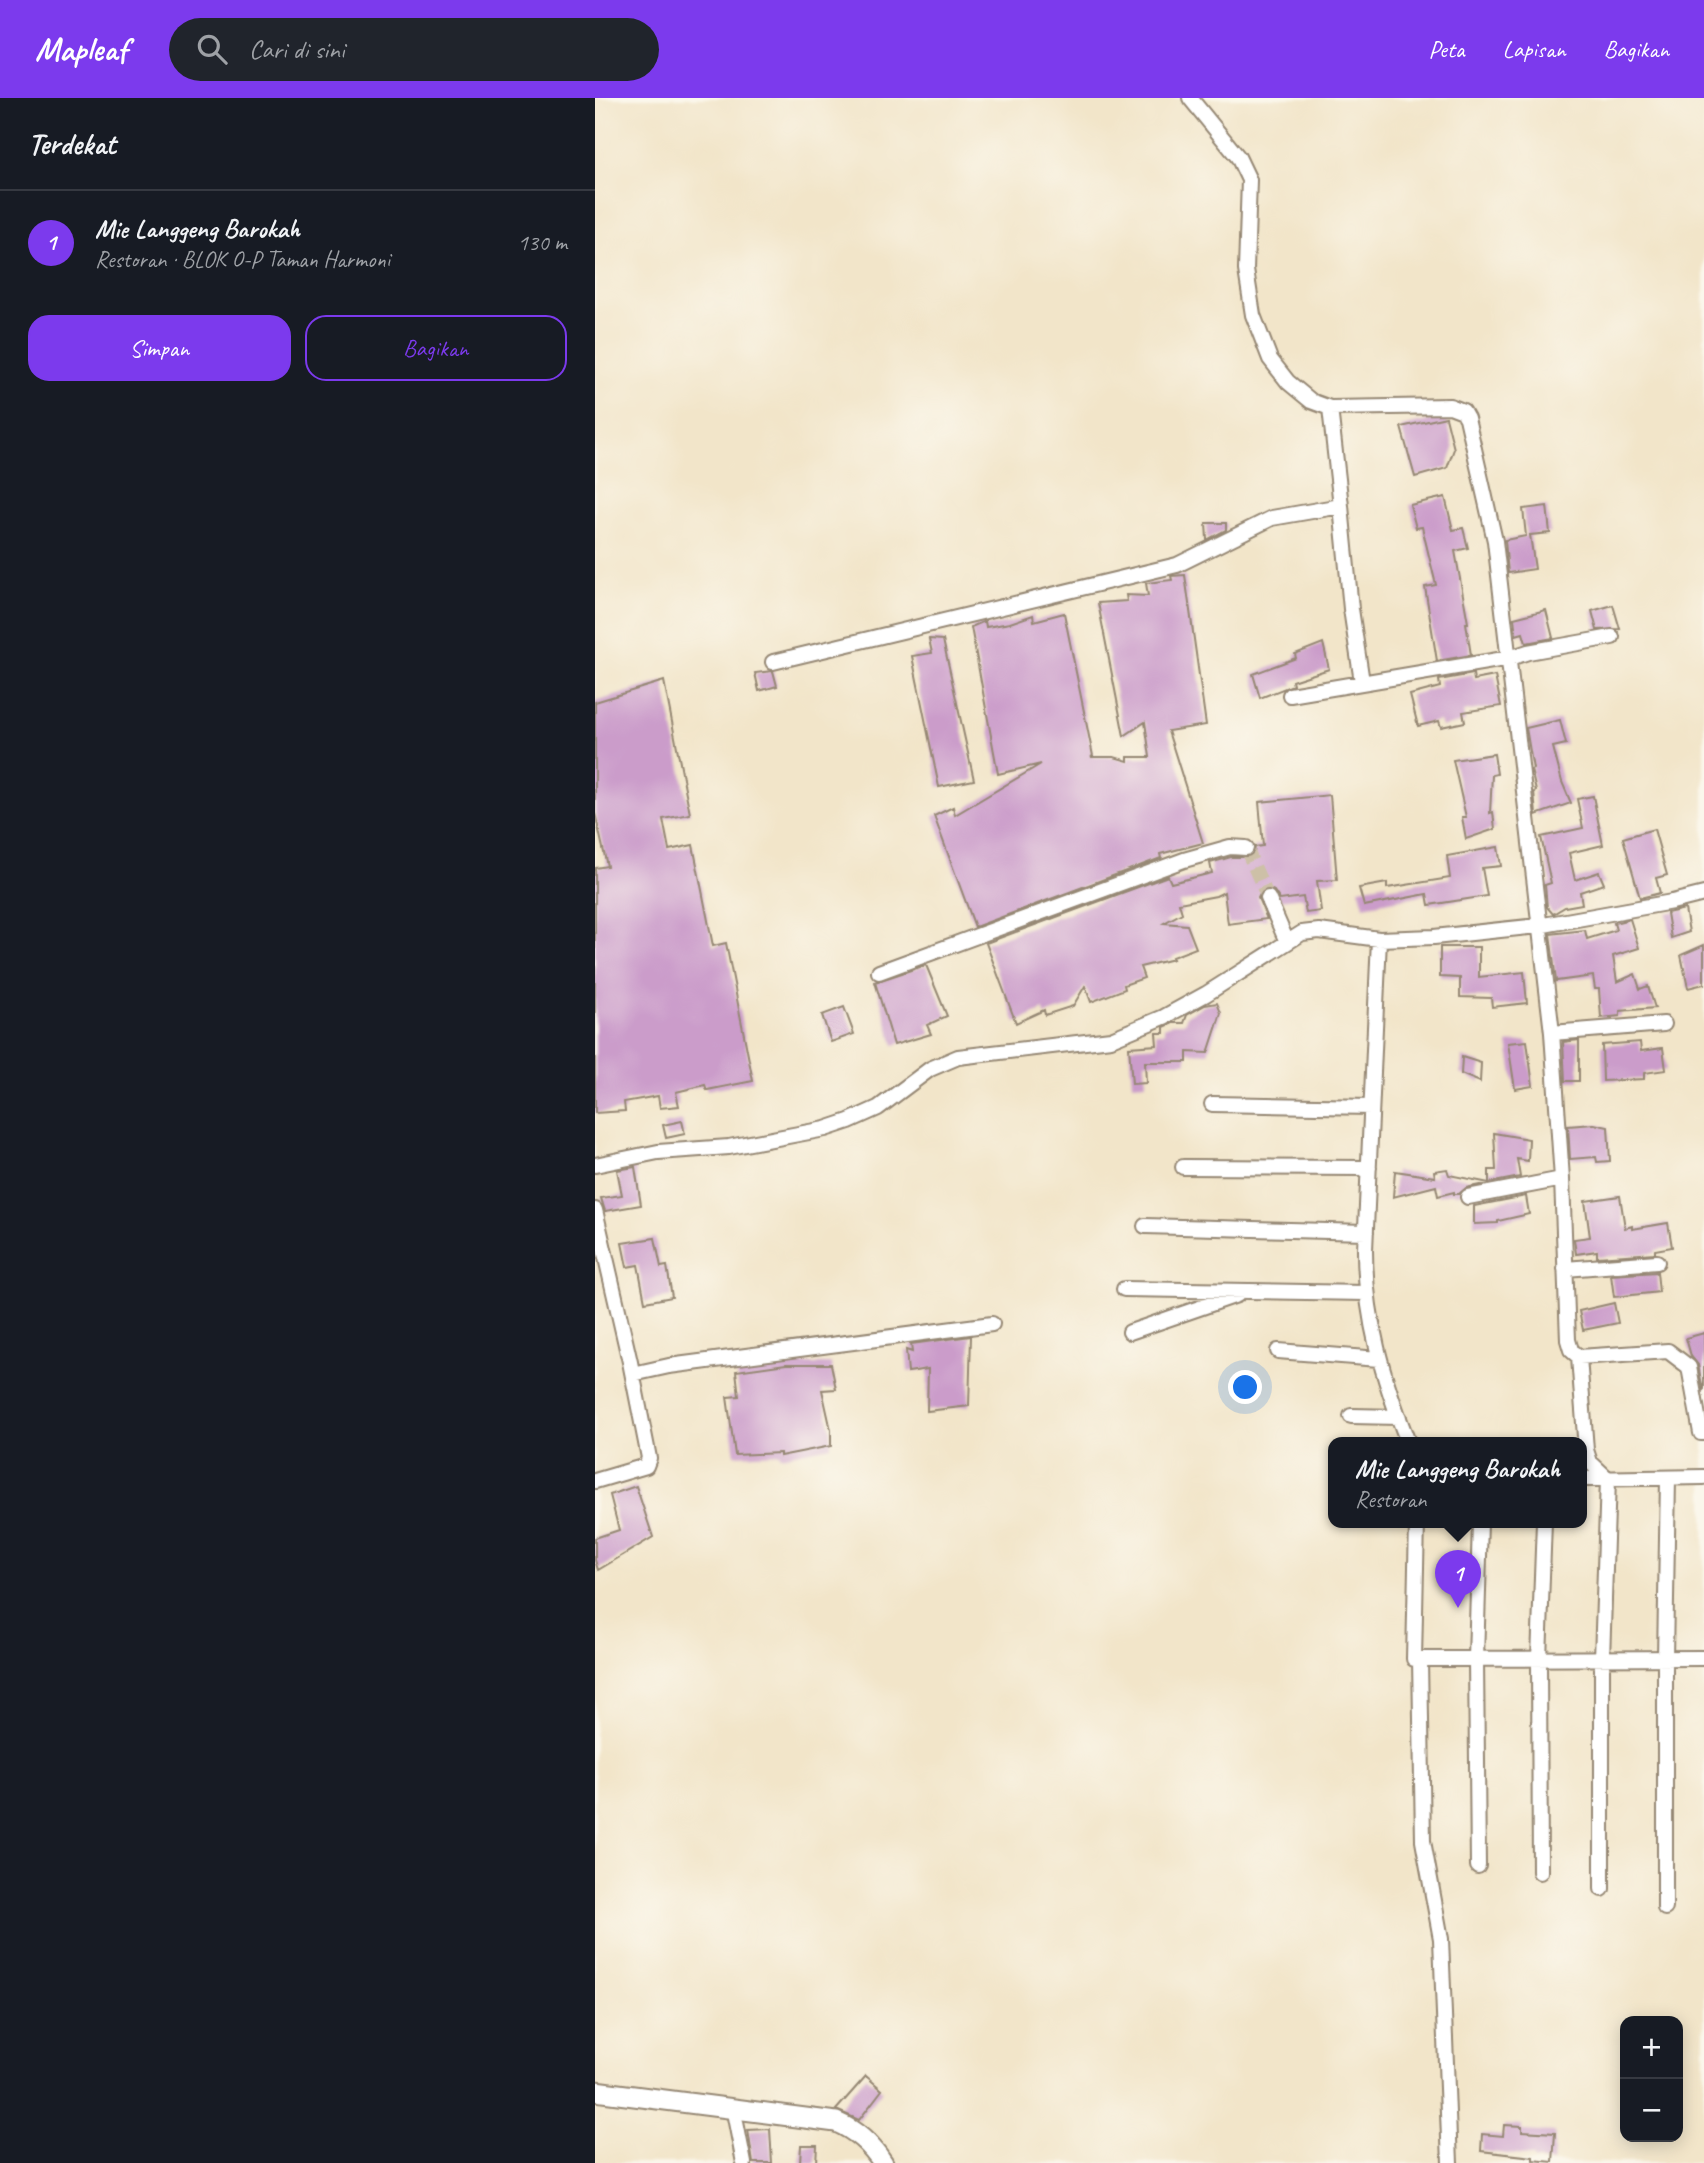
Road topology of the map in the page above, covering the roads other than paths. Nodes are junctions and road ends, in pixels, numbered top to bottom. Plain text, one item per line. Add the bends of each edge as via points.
1 (1190, 98) edge
2 (1330, 408) junction
3 (1341, 506) junction
4 (1612, 637) dead end
5 (1510, 657) junction
6 (773, 662) dead end
7 (1362, 682) junction
8 (1290, 695) dead end
9 (1246, 848) dead end
10 (1704, 894) edge
11 (1268, 898) tunnel mouth
12 (1538, 926) junction
13 (1379, 939) junction
14 (1287, 942) junction
15 (879, 972) dead end
16 (1664, 1024) dead end
17 (1552, 1032) junction
18 (1212, 1104) dead end
19 (1371, 1107) junction
20 (595, 1166) edge
21 (1183, 1167) dead end
22 (1369, 1168) junction
23 (1562, 1179) junction
24 (1468, 1198) dead end
25 (595, 1210) edge
26 (1145, 1226) dead end
27 (1366, 1231) junction
28 (1657, 1262) dead end
29 (1565, 1269) junction
30 (1124, 1289) dead end
31 (1248, 1291) junction
32 (1366, 1293) junction
33 (992, 1324) dead end
34 (1130, 1332) dead end
35 (1278, 1351) dead end
36 (1580, 1357) junction
37 (1379, 1359) junction
38 (633, 1374) junction
39 (1351, 1416) dead end
40 (1399, 1417) junction
41 (1704, 1433) edge
42 (1406, 1437) edge
43 (1585, 1437) edge
44 (1587, 1453) edge
45 (1668, 1478) junction
46 (1704, 1478) edge
47 (1587, 1479) edge
48 (1608, 1479) junction
49 (595, 1481) edge
50 (1417, 1528) edge
51 (1480, 1528) edge
52 (1544, 1528) edge
53 (1665, 1658) junction
54 (1704, 1658) edge
55 (1420, 1659) junction
56 (1476, 1659) junction
57 (1539, 1659) junction
58 (1602, 1659) junction
59 (1478, 1866) dead end
60 (1541, 1872) dead end
61 (1602, 1889) dead end
62 (1665, 1908) dead end
63 (595, 2091) edge
64 (733, 2108) junction
65 (744, 2163) edge
66 (883, 2163) edge
67 (1450, 2163) edge

1 - 2 street via 1238,157 1249,180 1246,270 1253,315 1270,359 1311,401
2 - 3 street
2 - 5 street via 1450,406 1463,411 1495,541
3 - 6 street via 1281,515 1177,565
3 - 7 street
4 - 5 street
5 - 7 street
5 - 12 street
7 - 8 street
9 - 15 street via 1230,847 1184,860
10 - 12 street
11 - 14 street
12 - 13 street
12 - 17 street
13 - 14 street via 1319,931 1302,933
13 - 19 street
14 - 20 street via 1206,994 1111,1039 958,1057 930,1069 878,1108 797,1136 658,1152
16 - 17 street
17 - 23 street
18 - 19 street
19 - 22 street
21 - 22 street
22 - 27 street
23 - 24 street
23 - 29 street
25 - 38 street
26 - 27 street
27 - 32 street
28 - 29 street
29 - 36 street via 1568,1339 1571,1350
30 - 31 street
31 - 32 street
31 - 34 street
32 - 37 street
33 - 38 street
35 - 37 street
36 - 41 street via 1655,1351 1675,1354 1689,1367
36 - 43 street
37 - 40 street
38 - 49 street via 649,1462
39 - 40 street
40 - 42 street
44 - 48 street
45 - 46 street
45 - 48 street
45 - 53 street
47 - 48 street
48 - 58 street
50 - 55 street via 1415,1659
51 - 56 street
52 - 57 street
53 - 54 street
53 - 58 street
53 - 62 street
55 - 56 street
55 - 67 street via 1423,1841 1441,1939
56 - 57 street
56 - 59 street
57 - 58 street
57 - 60 street
58 - 61 street
63 - 64 main road
64 - 65 street
64 - 66 main road via 836,2122 864,2139

